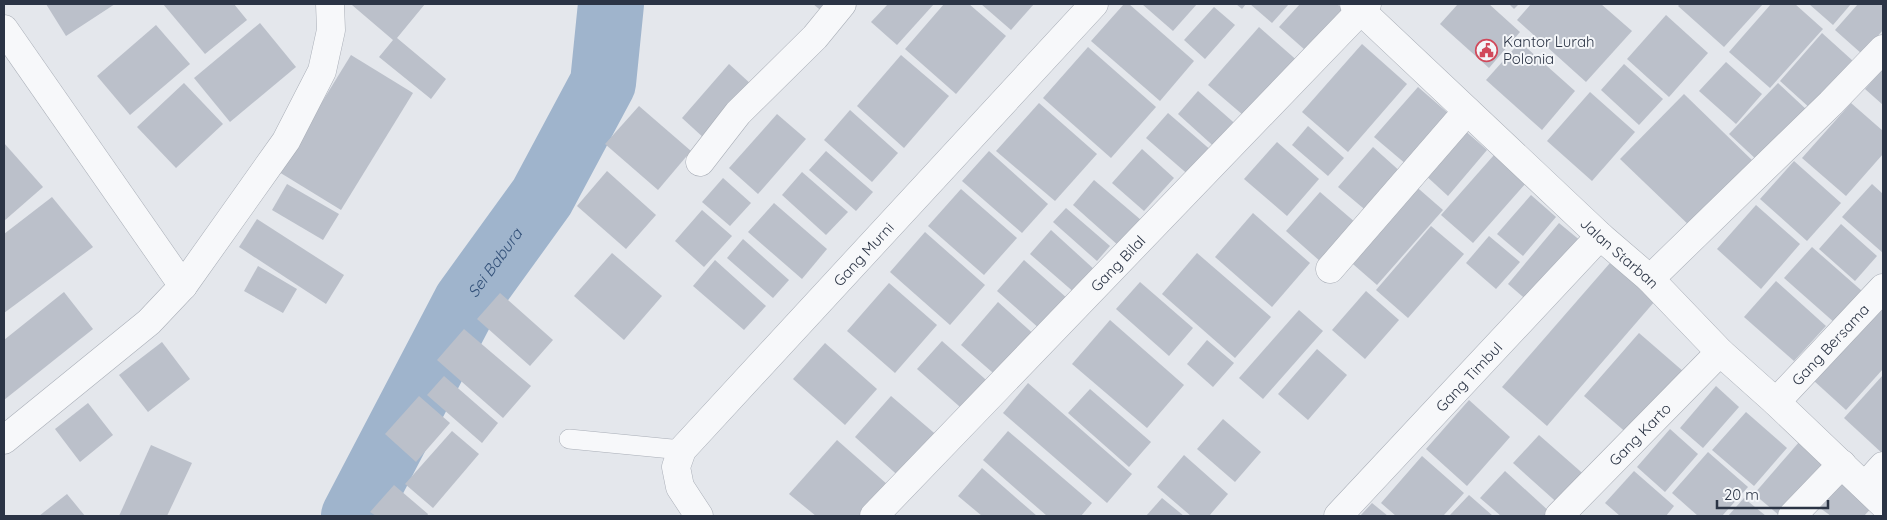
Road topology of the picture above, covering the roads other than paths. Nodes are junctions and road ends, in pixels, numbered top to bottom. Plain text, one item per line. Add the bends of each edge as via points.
1 (330, 4) edge
2 (842, 4) edge
3 (1094, 4) edge
4 (1361, 6) edge
5 (4, 29) edge
6 (1883, 49) edge
7 (1467, 111) junction
8 (700, 162) dead end
9 (1600, 236) junction
10 (1330, 269) dead end
11 (1650, 279) junction
12 (183, 286) junction
13 (1883, 288) edge
14 (1720, 352) junction
15 (1776, 402) junction
16 (569, 439) dead end
17 (4, 440) edge
18 (682, 450) junction
19 (1842, 464) junction
20 (1883, 466) edge
21 (1874, 495) edge
22 (699, 516) edge
23 (874, 516) edge
24 (1338, 516) edge
25 (1559, 516) edge
26 (1792, 516) edge

1 - 12 street via 331,30 322,71 291,132
2 - 8 street via 815,37 738,113
3 - 18 street, Gang Murni
4 - 7 street, Jalan Starban
4 - 23 street, Gang Bilal
5 - 12 street
6 - 11 street
7 - 9 street, Jalan Starban
7 - 10 street
9 - 11 street, Jalan Starban
9 - 24 street, Gang Timbul
11 - 14 street, Jalan Starban
12 - 17 street via 149,322
13 - 15 street, Gang Bersama
14 - 15 street, Jalan Starban
14 - 25 street, Gang Karto
15 - 19 street, Jalan Starban
16 - 18 lane
18 - 22 street via 676,467 680,487
19 - 21 street, Jalan Starban
19 - 26 street
20 - 21 street

